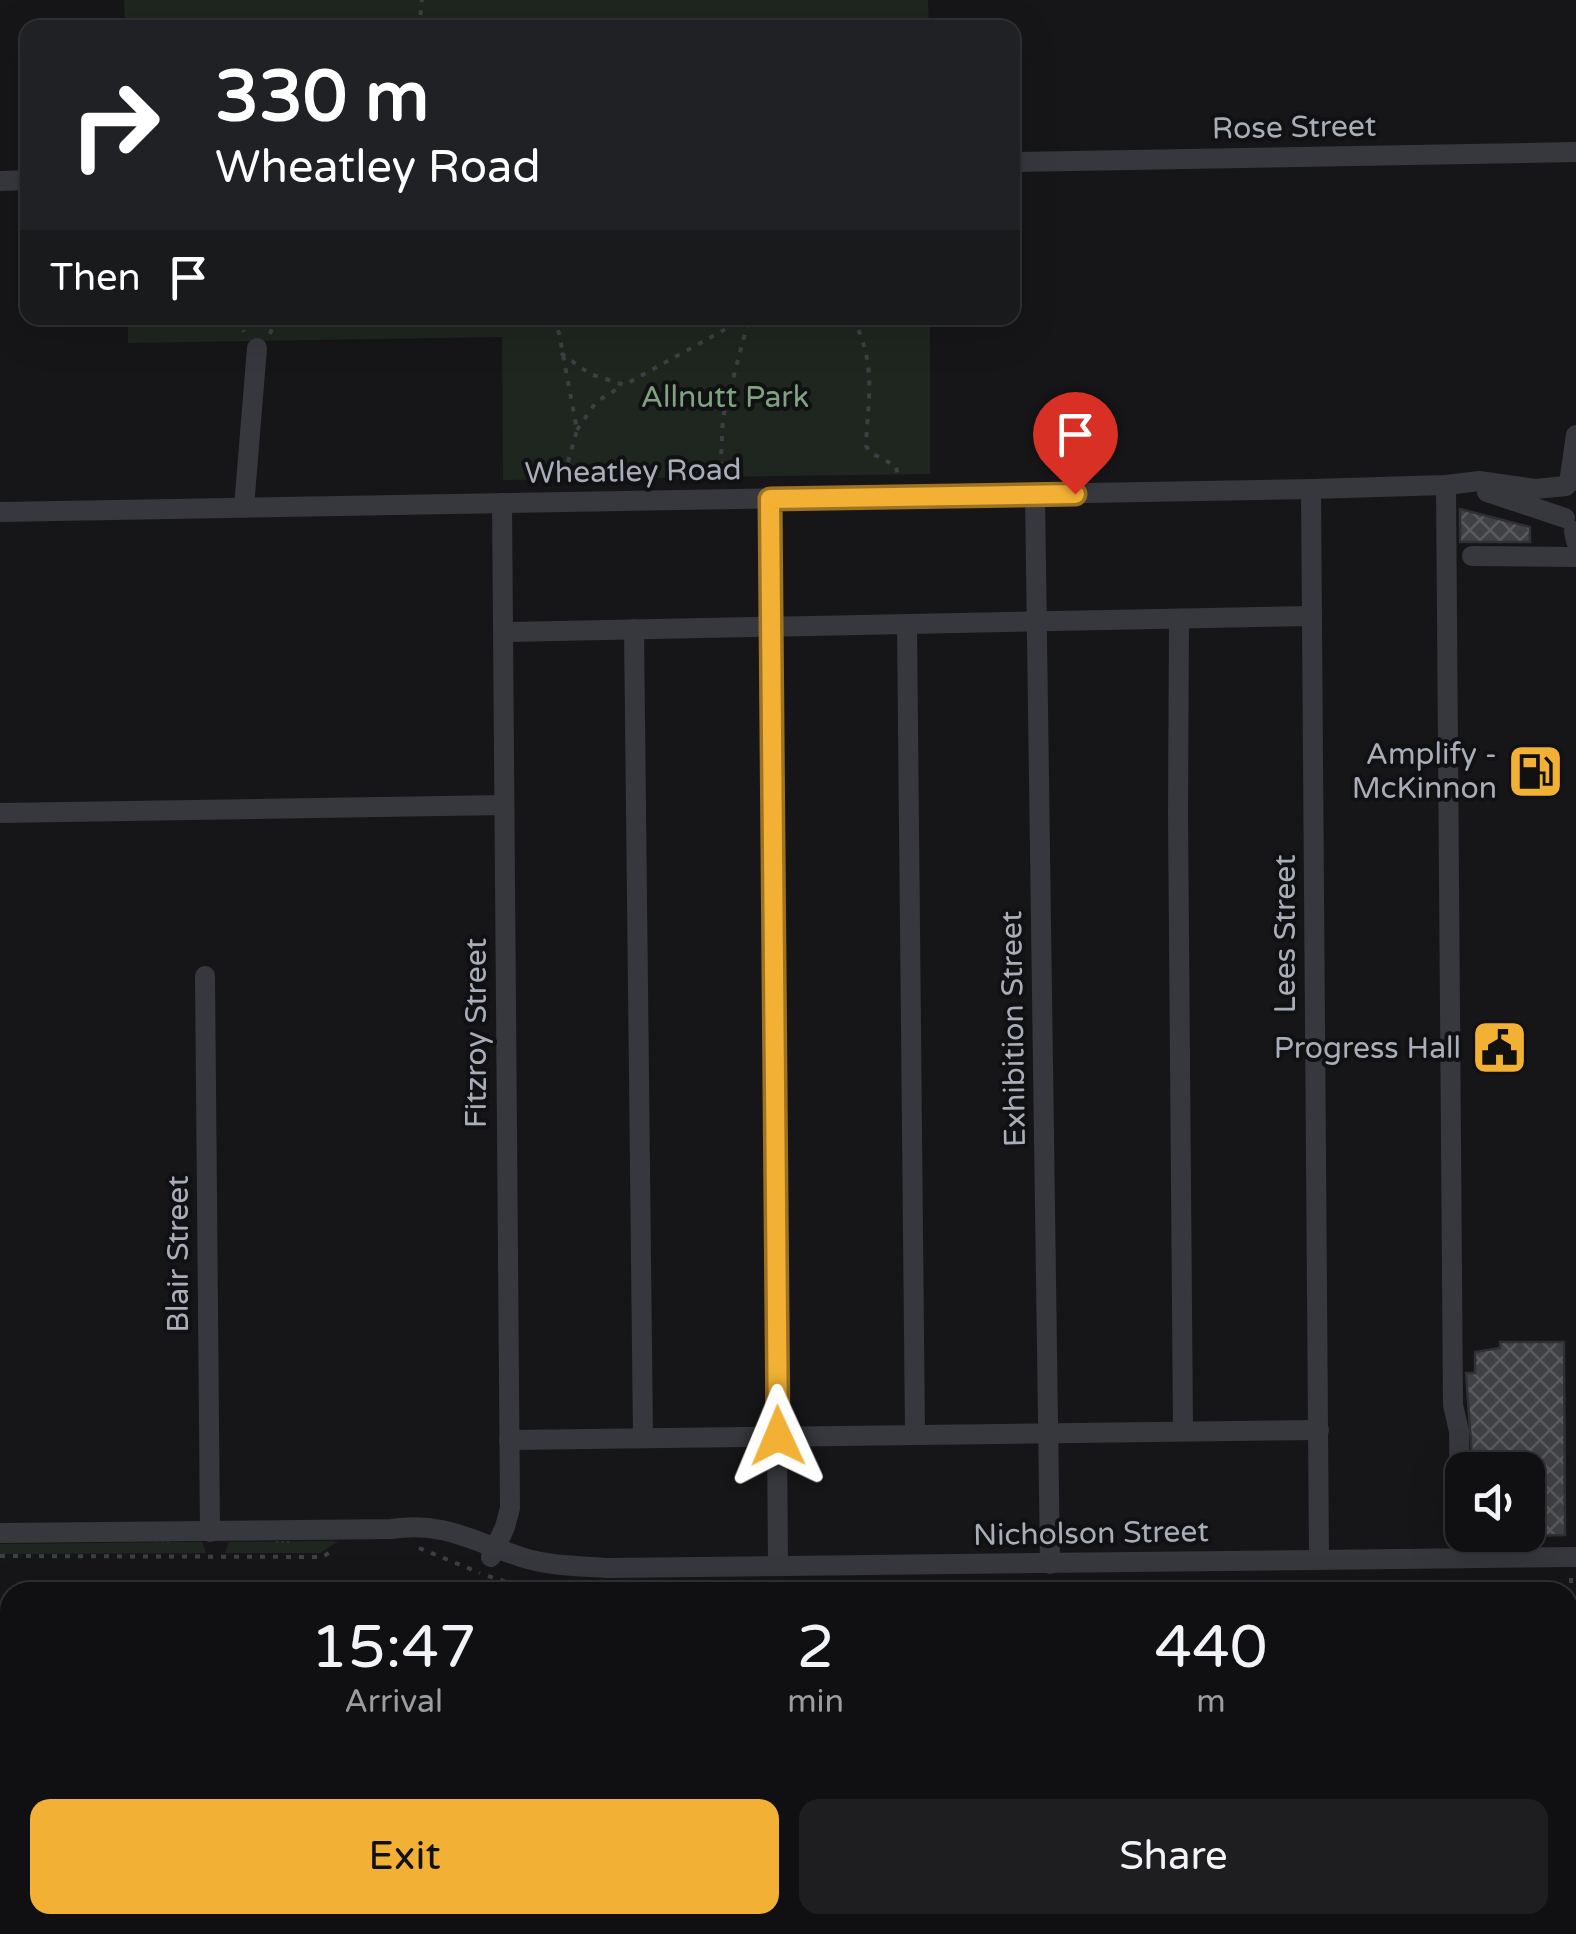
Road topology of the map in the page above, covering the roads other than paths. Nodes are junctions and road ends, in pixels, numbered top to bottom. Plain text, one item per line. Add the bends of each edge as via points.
1 (1576, 152) edge
2 (1020, 162) edge
3 (257, 348) dead end
4 (1576, 436) edge
5 (1570, 483) edge
6 (1446, 485) junction
7 (1311, 489) junction
8 (1036, 494) junction
9 (770, 499) junction
10 (502, 503) junction
11 (244, 507) junction
12 (0, 512) edge
13 (1573, 530) edge
14 (1472, 556) dead end
15 (1576, 557) edge
16 (1312, 616) junction
17 (1180, 619) junction
18 (1038, 622) junction
19 (907, 624) junction
20 (771, 627) junction
21 (634, 629) junction
22 (503, 632) junction
23 (504, 805) junction
24 (0, 814) edge
25 (205, 976) dead end
26 (1319, 1430) junction
27 (1183, 1431) junction
28 (1048, 1433) junction
29 (914, 1434) junction
30 (778, 1436) junction
31 (643, 1437) junction
32 (509, 1440) junction
33 (210, 1532) junction
34 (0, 1533) edge
35 (493, 1553) junction
36 (1576, 1556) edge
37 (1461, 1558) junction
38 (1318, 1559) junction
39 (1050, 1564) junction
40 (778, 1566) junction

1 - 2 street, Rose Street
3 - 11 street
4 - 5 street
5 - 6 street, Wheatley Road via 1535,489 1479,481
5 - 13 street via 1562,505
6 - 7 street, Wheatley Road
6 - 13 street, Wheatley Road via 1481,490
6 - 37 street
7 - 8 street, Wheatley Road
7 - 16 street, Lees Street
8 - 9 street, Wheatley Road
8 - 18 street, Exhibition Street
9 - 10 street, Wheatley Road
9 - 20 street
10 - 11 street, Wheatley Road
10 - 22 street, Fitzroy Street
11 - 12 street, Wheatley Road
14 - 15 street
16 - 17 street
16 - 26 street, Lees Street
17 - 18 street
17 - 27 street
18 - 19 street
18 - 28 street, Exhibition Street
19 - 20 street
19 - 29 street
20 - 21 street
20 - 30 street
21 - 22 street
21 - 31 street
22 - 23 street, Fitzroy Street
23 - 24 street
23 - 32 street, Fitzroy Street
25 - 33 street, Blair Street
26 - 27 street
26 - 38 street, Lees Street
27 - 28 street
28 - 29 street
28 - 39 street, Exhibition Street
29 - 30 street
30 - 31 street
30 - 40 street
31 - 32 street
32 - 35 street, Fitzroy Street via 510,1508
33 - 34 street, Nicholson Street
33 - 35 street, Nicholson Street via 391,1529
35 - 40 street, Nicholson Street via 529,1572
36 - 37 street, Nicholson Street
37 - 38 street, Nicholson Street
38 - 39 street, Nicholson Street
39 - 40 street, Nicholson Street

